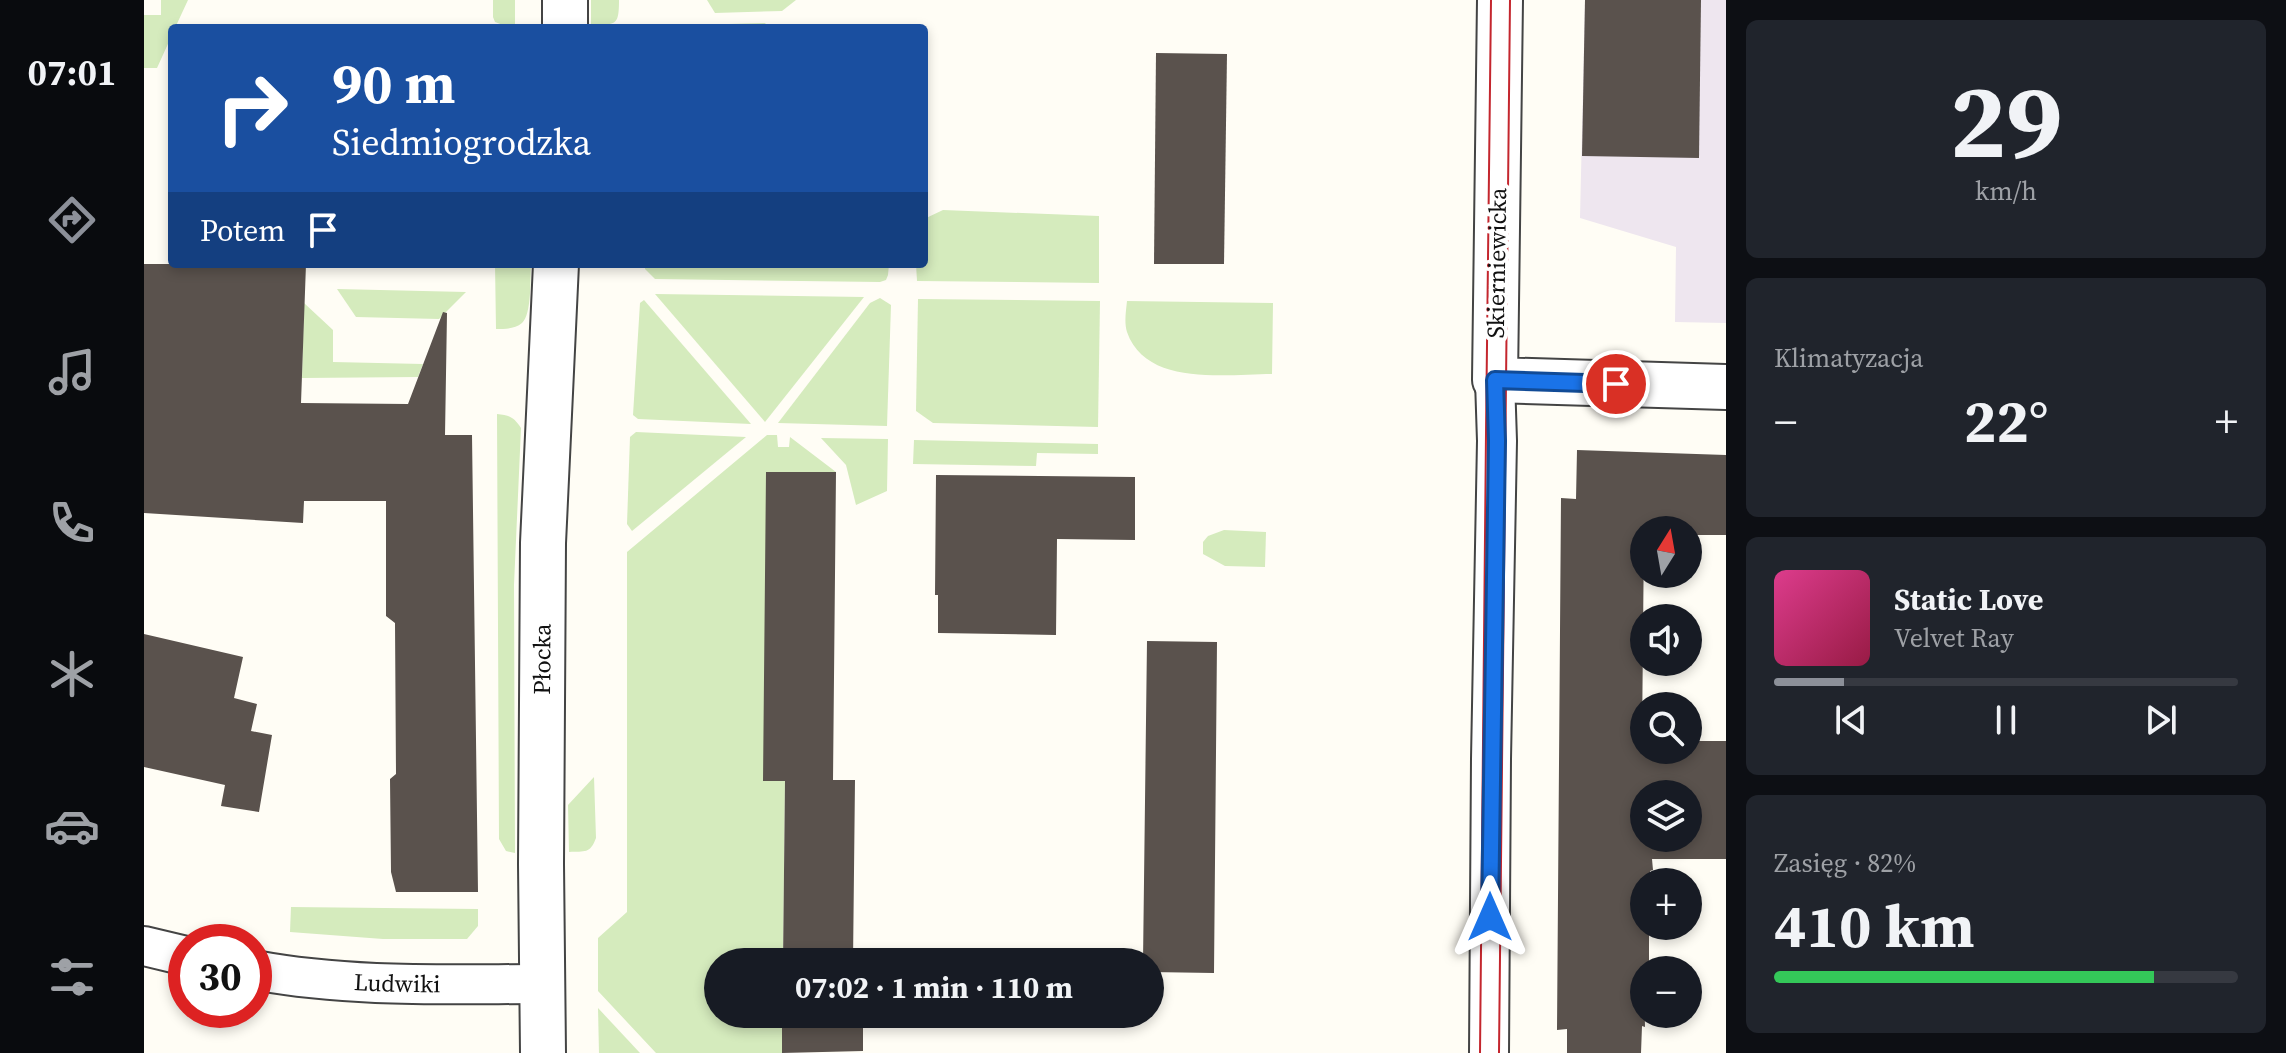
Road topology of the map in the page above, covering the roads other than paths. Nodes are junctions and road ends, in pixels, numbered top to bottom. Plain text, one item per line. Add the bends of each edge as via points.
1 (565, 0) edge
2 (1500, 0) edge
3 (565, 24) edge
4 (556, 268) edge
5 (1495, 380) junction
6 (1726, 387) edge
7 (144, 946) edge
8 (168, 952) edge
9 (272, 973) edge
10 (543, 984) junction
11 (543, 1053) edge
12 (1489, 1053) edge

1 - 3 street
2 - 5 street, Skierniewicka
4 - 10 street, Płocka via 543,543
5 - 6 street
5 - 12 street, Skierniewicka
7 - 8 street
9 - 10 street, Ludwiki via 370,984
10 - 11 street, Płocka

